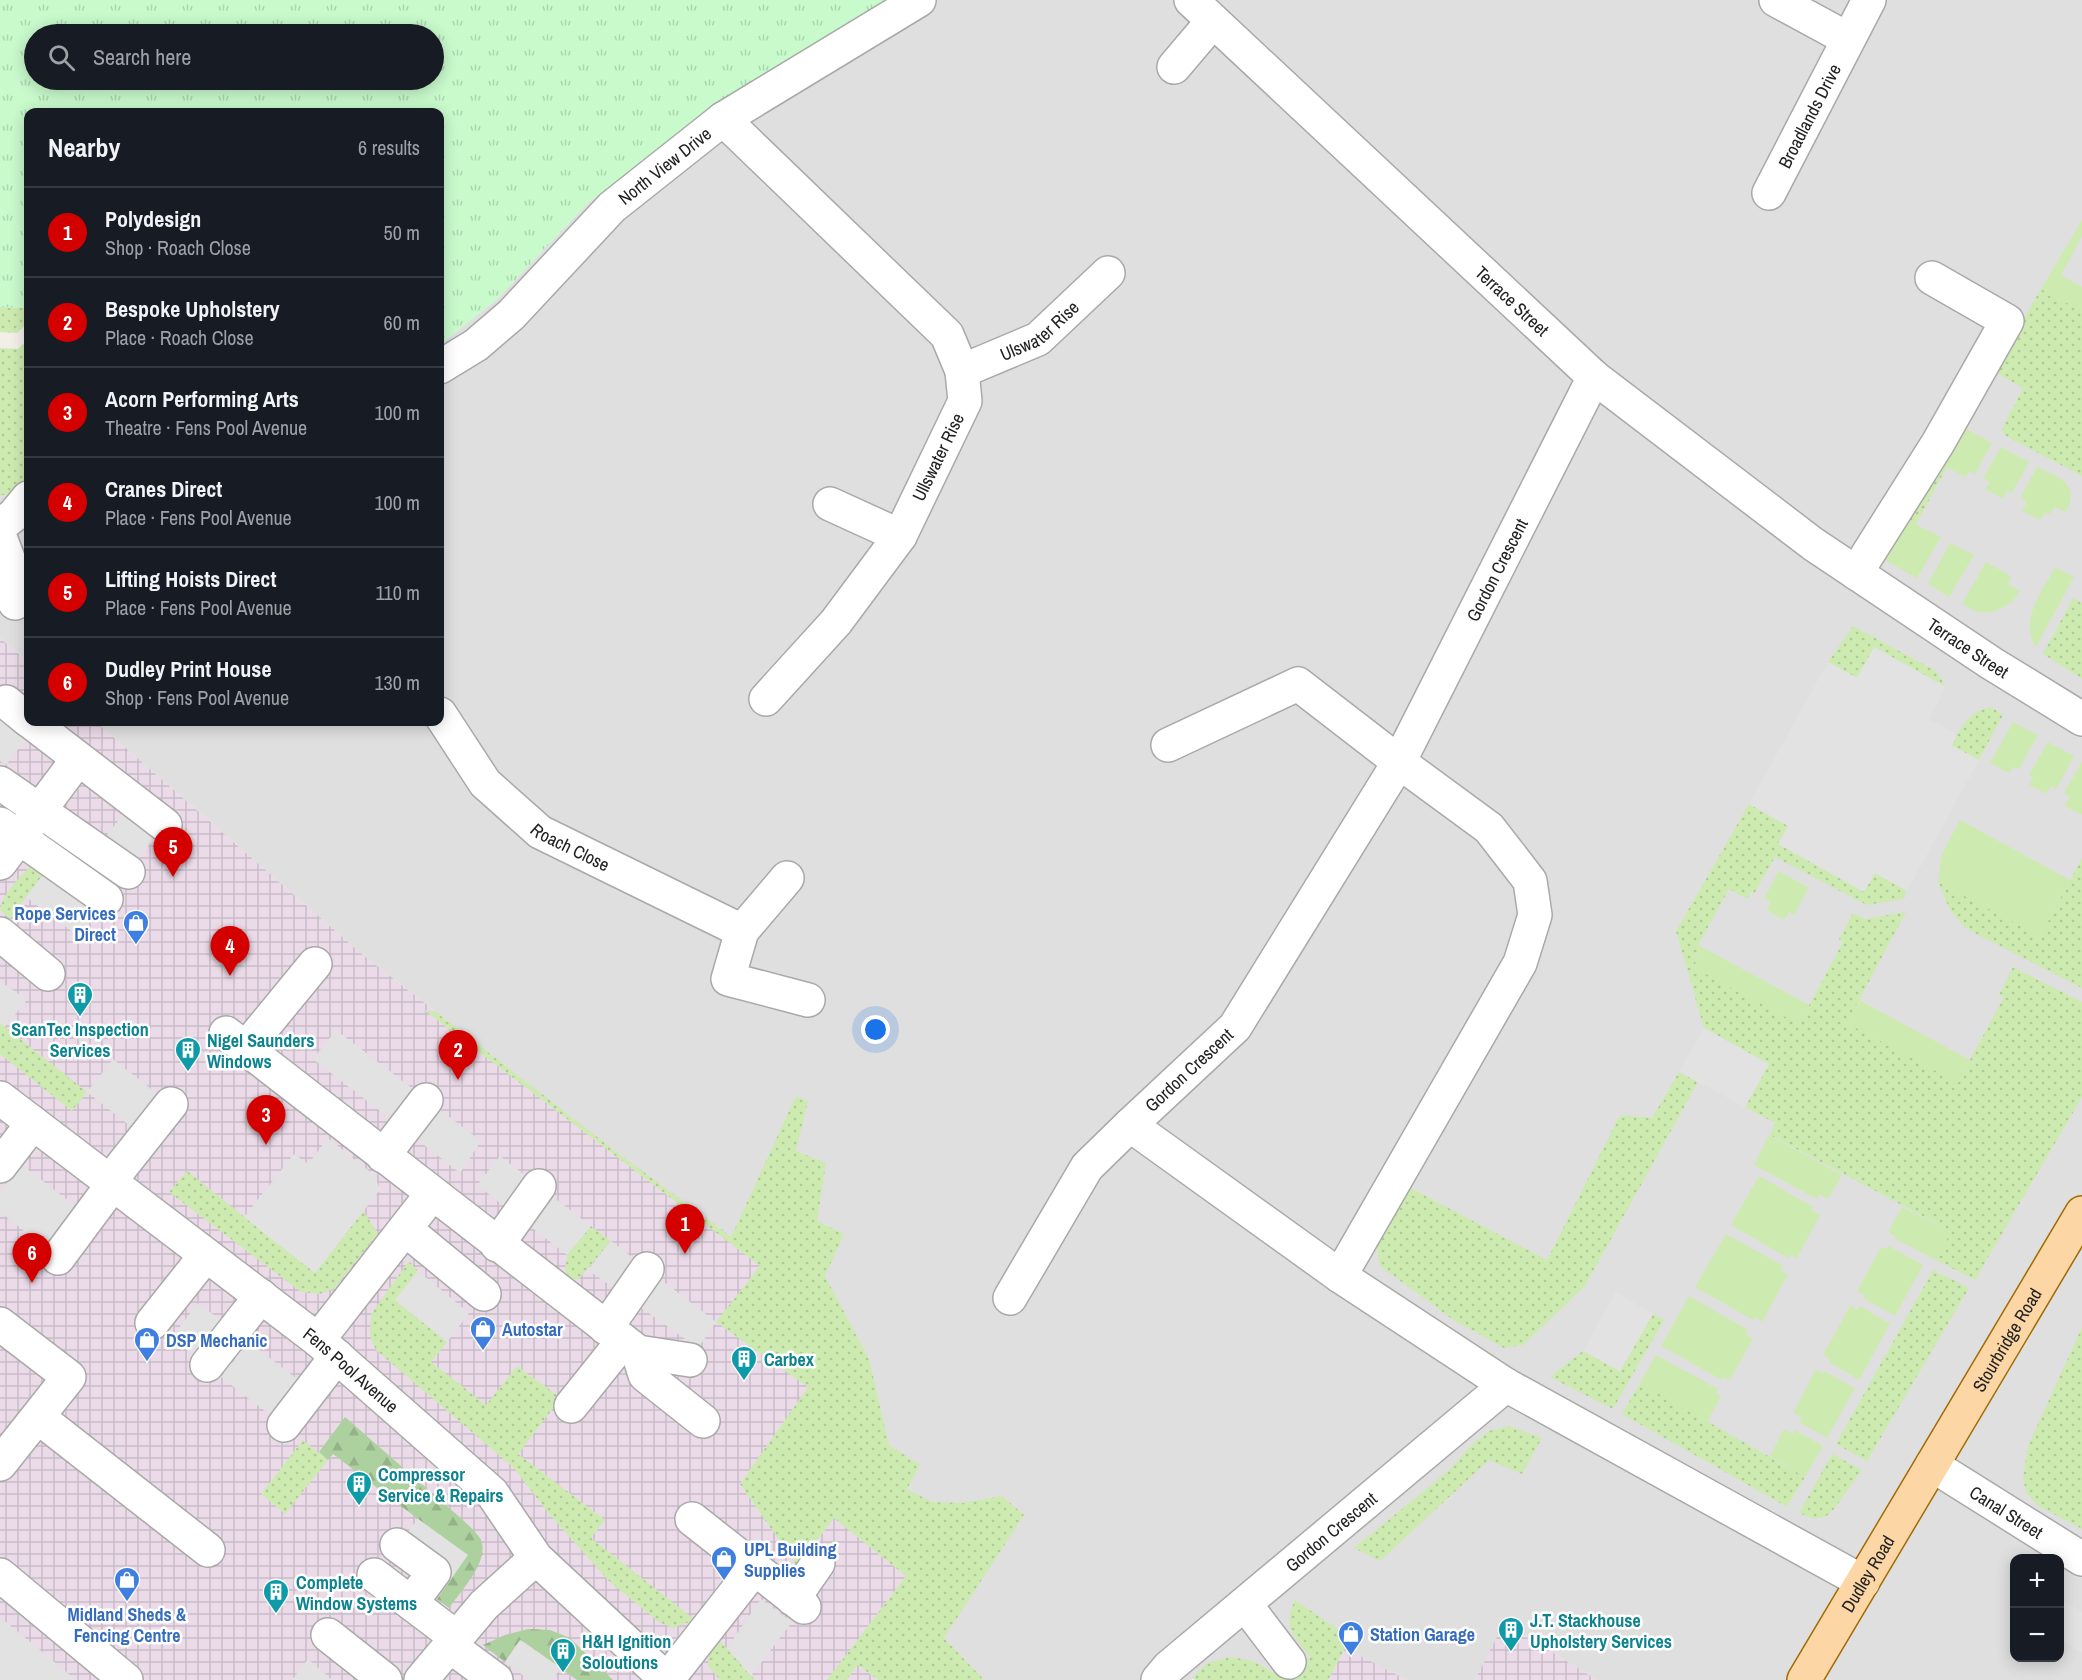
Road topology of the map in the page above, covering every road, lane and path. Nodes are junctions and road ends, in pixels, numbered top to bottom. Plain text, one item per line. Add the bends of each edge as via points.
1 (919, 0) edge
2 (1776, 0) edge
3 (1869, 0) edge
4 (1202, 10) edge
5 (1848, 39) junction
6 (1174, 67) dead end
7 (723, 119) junction
8 (1769, 193) dead end
9 (1108, 273) dead end
10 (1932, 278) dead end
11 (444, 365) edge
12 (962, 371) junction
13 (1594, 377) junction
14 (24, 503) edge
15 (830, 504) dead end
16 (0, 526) edge
17 (900, 536) junction
18 (0, 537) edge
19 (1856, 573) junction
20 (15, 603) dead end
21 (766, 699) dead end
22 (2082, 718) edge
23 (444, 720) edge
24 (37, 726) edge
25 (1168, 745) dead end
26 (78, 759) junction
27 (1399, 762) junction
28 (0, 783) edge
29 (40, 812) junction
30 (165, 825) dead end
31 (6, 842) edge
32 (128, 872) dead end
33 (787, 878) dead end
34 (106, 900) dead end
35 (742, 931) junction
36 (0, 934) edge
37 (315, 964) dead end
38 (48, 974) dead end
39 (808, 1000) dead end
40 (0, 1098) edge
41 (426, 1100) dead end
42 (171, 1104) dead end
43 (33, 1123) junction
44 (1130, 1125) junction
45 (383, 1156) junction
46 (0, 1166) edge
47 (112, 1183) junction
48 (539, 1186) dead end
49 (432, 1194) junction
50 (2082, 1213) edge
51 (405, 1229) junction
52 (497, 1245) junction
53 (206, 1255) junction
54 (58, 1258) dead end
55 (647, 1269) dead end
56 (1340, 1276) junction
57 (484, 1294) dead end
58 (261, 1296) junction
59 (1010, 1298) dead end
60 (152, 1323) dead end
61 (0, 1324) edge
62 (622, 1340) junction
63 (328, 1348) junction
64 (690, 1360) dead end
65 (207, 1365) dead end
66 (1506, 1385) junction
67 (572, 1406) dead end
68 (703, 1421) dead end
69 (284, 1425) dead end
70 (14, 1439) edge
71 (1932, 1465) junction
72 (692, 1519) dead end
73 (397, 1545) dead end
74 (208, 1550) dead end
75 (536, 1558) junction
76 (2082, 1559) edge
77 (818, 1563) dead end
78 (754, 1569) junction
79 (0, 1575) edge
80 (374, 1575) dead end
81 (1863, 1582) junction
82 (411, 1603) junction
83 (1245, 1604) junction
84 (328, 1635) dead end
85 (442, 1662) edge
86 (1289, 1662) dead end
87 (126, 1680) edge
88 (385, 1680) edge
89 (496, 1680) edge
90 (667, 1680) edge
91 (1158, 1680) edge
92 (1804, 1680) edge

1 - 7 street, North View Drive
2 - 5 street
3 - 5 street, Broadlands Drive
4 - 6 street
4 - 13 street, Terrace Street
5 - 8 street, Broadlands Drive
7 - 11 street, North View Drive via 612,207 511,315 476,345
7 - 12 street, Ullswater Rise via 947,335
9 - 12 street, Ulswater Rise via 1038,339
10 - 19 street via 2007,321 1938,443
12 - 17 street, Ullswater Rise via 965,401
13 - 19 street, Terrace Street
13 - 27 street, Gordon Crescent
14 - 16 street
15 - 17 street
17 - 21 street, Ullswater Rise via 836,622
18 - 20 street via 11,566
19 - 22 street, Terrace Street
23 - 35 street, Roach Close via 485,783 540,832
24 - 26 street
25 - 27 street via 1298,684
26 - 29 street
26 - 30 street
27 - 44 street, Gordon Crescent via 1235,1027
27 - 56 street via 1489,828 1530,881 1535,915 1520,963
28 - 29 street
29 - 31 street
29 - 32 street
31 - 34 street
33 - 35 street
35 - 39 street via 728,979
36 - 38 street
37 - 45 street via 236,1041
40 - 43 street, Fens Pool Avenue
41 - 45 street
42 - 47 street
43 - 46 street
43 - 47 street, Fens Pool Avenue
44 - 56 street, Gordon Crescent
44 - 59 street via 1087,1167
45 - 49 street
47 - 53 street, Fens Pool Avenue
47 - 54 street
48 - 52 street
49 - 51 street
49 - 52 street
50 - 71 main road, Stourbridge Road
51 - 57 street
51 - 63 street
52 - 62 street
53 - 58 street, Fens Pool Avenue
53 - 60 street
55 - 62 street
56 - 66 street, Gordon Crescent
58 - 63 street, Fens Pool Avenue
58 - 65 street
61 - 70 street via 69,1377
62 - 64 street
62 - 67 street
62 - 68 street via 645,1375
63 - 69 street
63 - 75 street, Fens Pool Avenue via 492,1493
66 - 81 street, Gordon Crescent
66 - 83 street, Gordon Crescent
70 - 74 street
71 - 76 street, Canal Street
71 - 81 main road, Dudley Road
72 - 78 street
73 - 82 street via 434,1572
75 - 85 street via 484,1605
75 - 90 street, Fens Pool Avenue
77 - 78 street via 798,1603
78 - 90 street
79 - 87 street
80 - 82 street
81 - 92 main road, Dudley Road
82 - 85 street
83 - 86 street
83 - 91 street, Gordon Crescent
84 - 88 street
85 - 89 street

